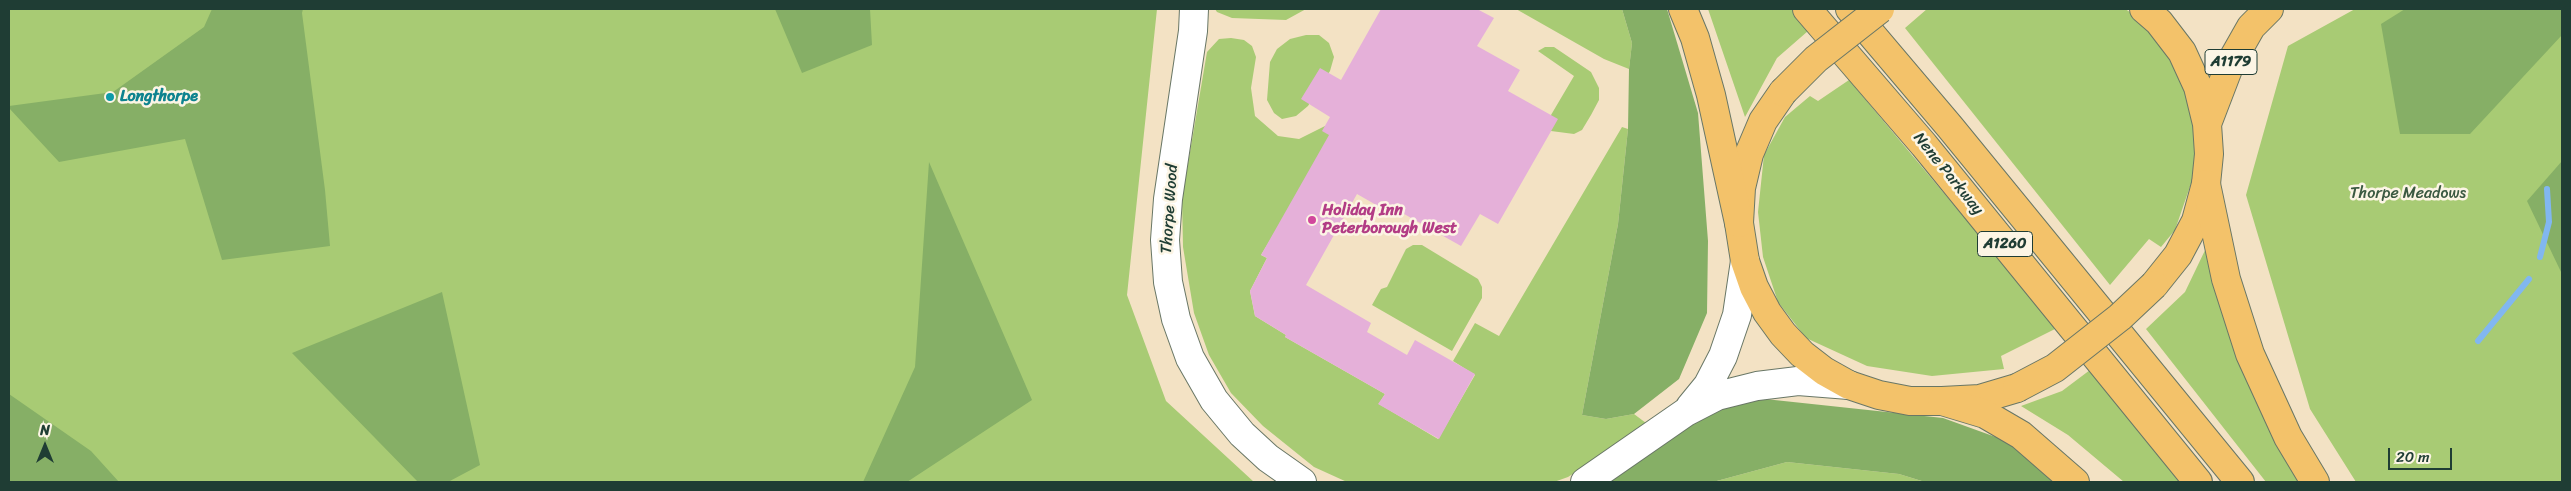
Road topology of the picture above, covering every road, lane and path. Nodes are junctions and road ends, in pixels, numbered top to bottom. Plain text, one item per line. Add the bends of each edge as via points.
1 (1194, 9) edge
2 (1683, 9) edge
3 (1807, 9) edge
4 (1850, 9) edge
5 (1880, 9) edge
6 (2144, 9) edge
7 (2269, 9) edge
8 (2207, 124) junction
9 (2206, 184) junction
10 (1739, 223) junction
11 (1745, 261) junction
12 (1849, 385) junction
13 (1942, 402) junction
14 (1686, 412) junction
15 (1302, 482) edge
16 (1585, 482) edge
17 (2075, 482) edge
18 (2198, 482) edge
19 (2240, 482) edge
20 (2315, 482) edge

1 - 15 street, Thorpe Wood via 1165,240 1168,282 1176,319 1190,358 1214,400 1242,434
2 - 10 main road via 1711,95
3 - 18 main road, Nene Parkway / A1260 via 1924,145
4 - 19 main road, Nene Parkway / A1260
5 - 10 main road, bridge via 1816,59 1783,92 1763,121 1749,154 1741,188
6 - 8 main road via 2159,22 2182,52 2198,87
7 - 8 main road, A1179 via 2250,27 2230,64
8 - 9 main road
9 - 13 main road, bridge via 2196,221 2183,247 2154,285 2120,317 2055,368 2017,388 1980,399
9 - 20 main road via 2226,280 2250,354 2288,437
10 - 11 main road
11 - 12 main road via 1758,295 1783,334 1817,366
11 - 14 street via 1737,315 1723,356 1708,385
12 - 13 main road via 1910,401
12 - 14 street via 1798,381 1757,386 1717,396
13 - 17 main road via 1985,414 2021,435
14 - 16 street

